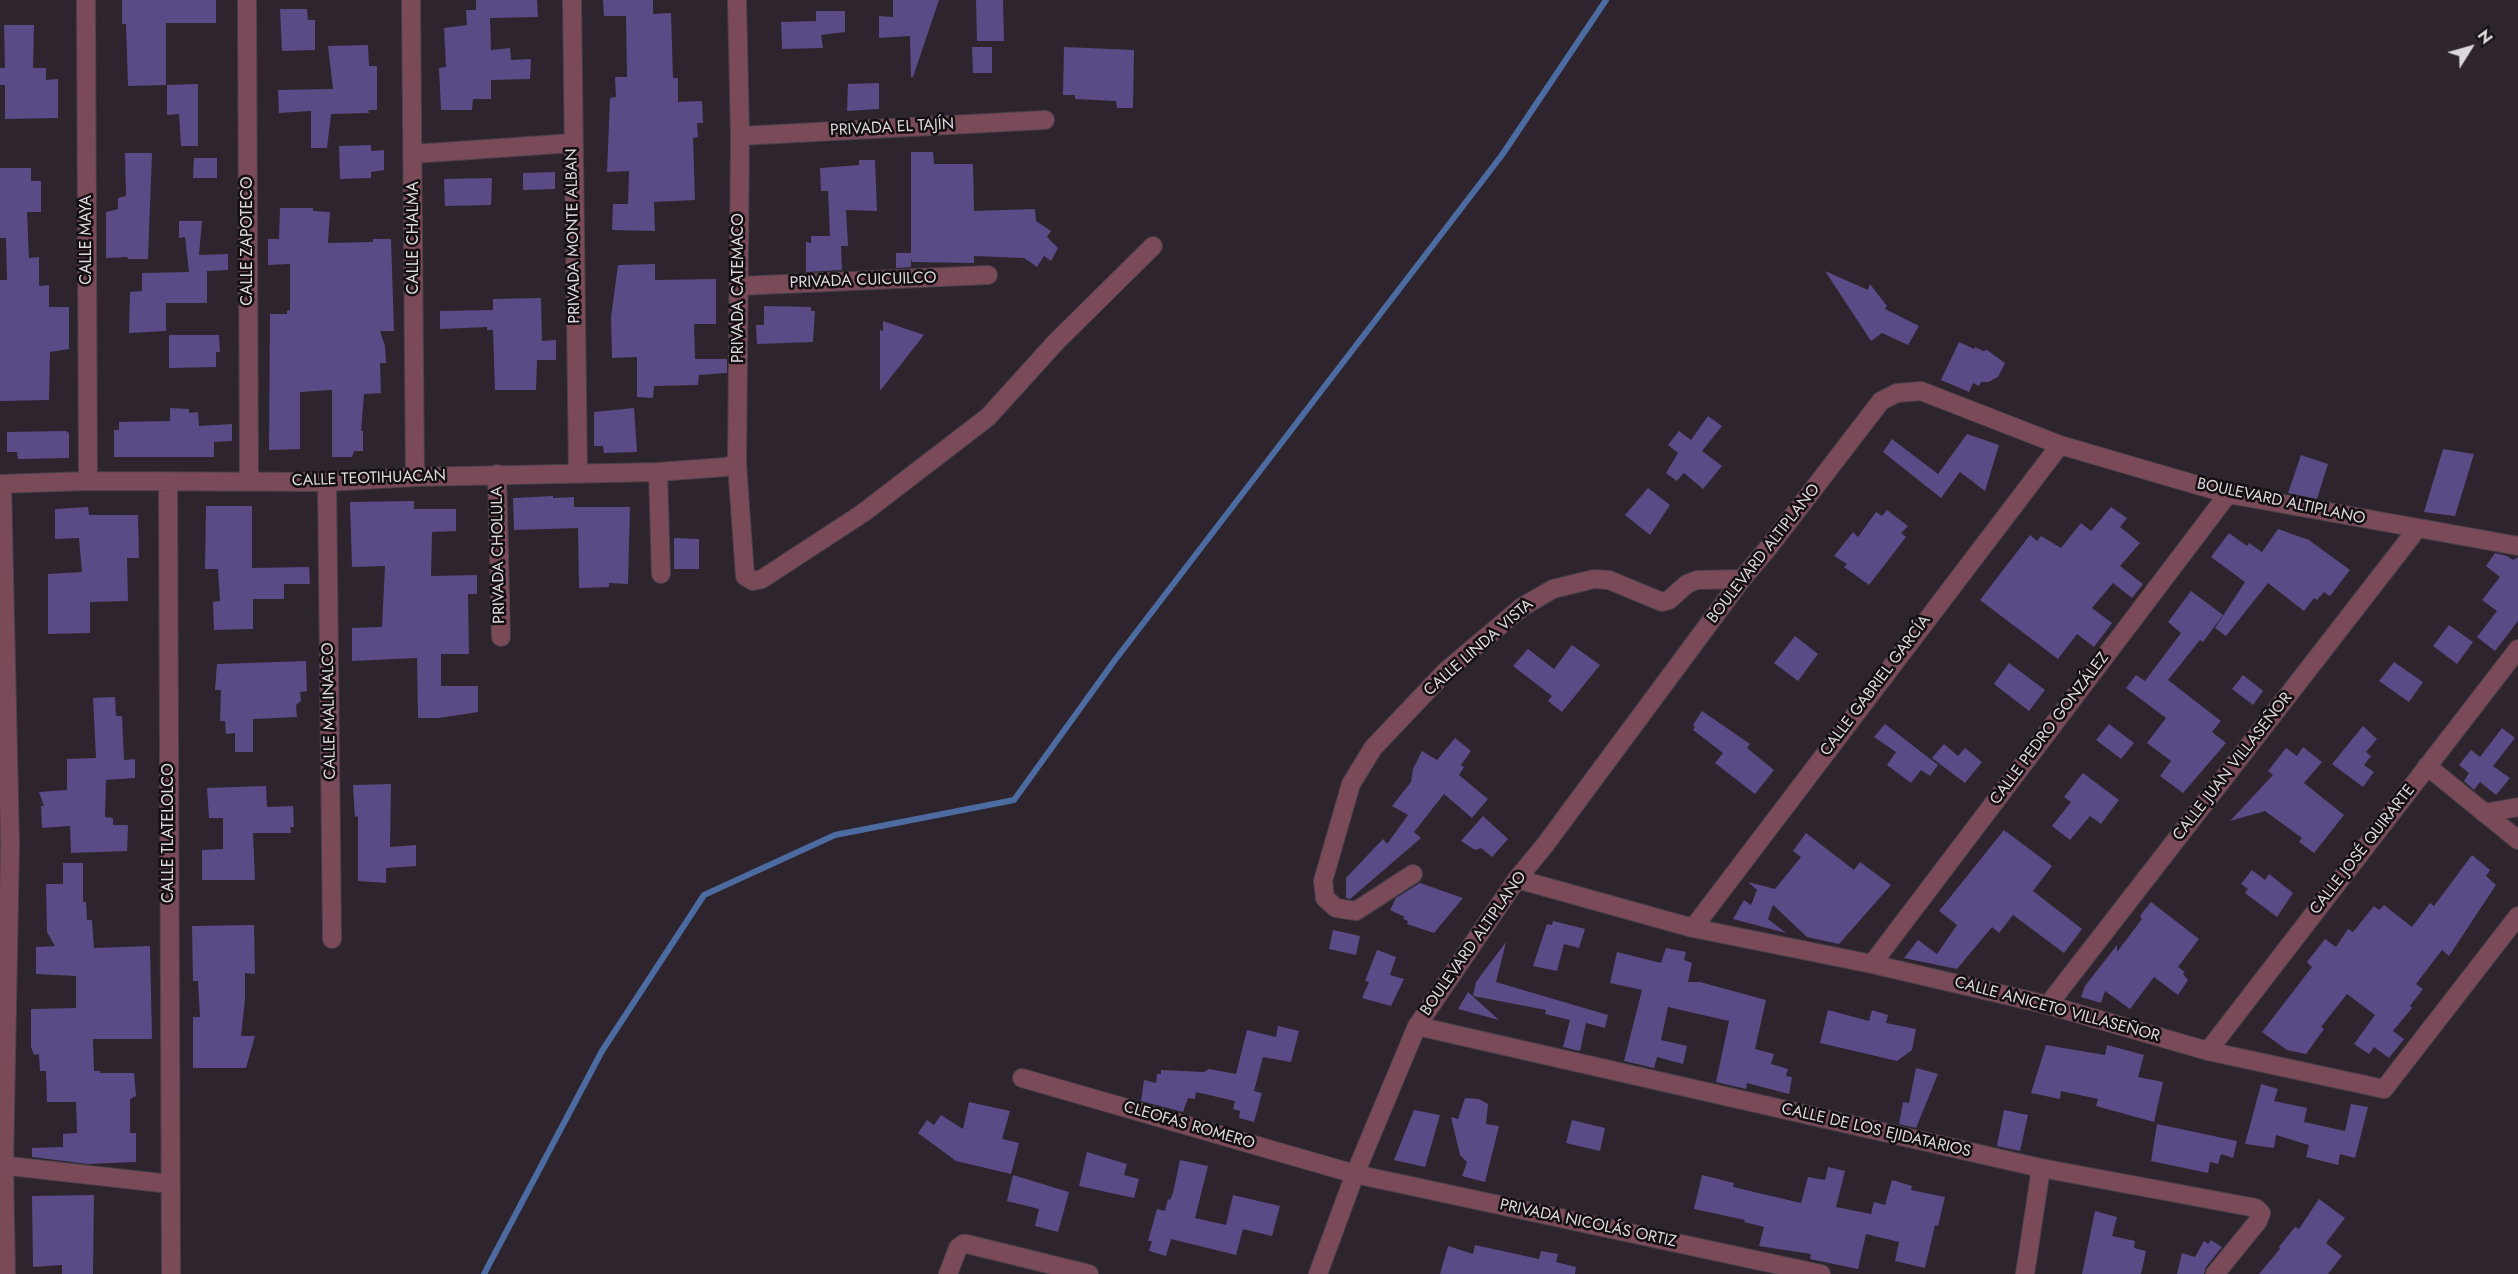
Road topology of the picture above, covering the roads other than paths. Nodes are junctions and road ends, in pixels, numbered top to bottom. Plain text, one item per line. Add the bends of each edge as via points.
1 (86, 0) edge
2 (246, 0) edge
3 (411, 0) edge
4 (572, 0) edge
5 (737, 0) edge
6 (1045, 120) dead end
7 (740, 136) junction
8 (573, 143) junction
9 (413, 154) junction
10 (1153, 246) dead end
11 (988, 275) dead end
12 (738, 286) junction
13 (2060, 445) junction
14 (737, 464) junction
15 (658, 472) junction
16 (578, 473) junction
17 (497, 474) junction
18 (415, 477) junction
19 (88, 481) junction
20 (168, 482) junction
21 (249, 482) junction
22 (327, 482) junction
23 (1, 484) edge
24 (2228, 494) junction
25 (2417, 529) junction
26 (2518, 546) edge
27 (661, 574) dead end
28 (1742, 579) junction
29 (501, 637) dead end
30 (2518, 649) edge
31 (2427, 766) junction
32 (2518, 807) edge
33 (2484, 813) junction
34 (2518, 840) edge
35 (1413, 874) dead end
36 (1517, 879) junction
37 (2518, 916) edge
38 (1693, 928) junction
39 (332, 939) dead end
40 (1872, 964) junction
41 (2048, 1005) junction
42 (1417, 1026) junction
43 (2208, 1051) junction
44 (1022, 1078) dead end
45 (2, 1165) edge
46 (2041, 1168) junction
47 (1355, 1174) junction
48 (170, 1184) junction
49 (6, 1274) edge
50 (171, 1274) edge
51 (948, 1274) edge
52 (1089, 1274) edge
53 (1318, 1274) edge
54 (1821, 1274) edge
55 (2025, 1274) edge
56 (2215, 1274) edge

1 - 19 street, CALLE MAYA
2 - 21 street, CALLE ZAPOTECO
3 - 9 street, CALLE CHALMA
4 - 8 street, PRIVADA MONTE ALBAN
5 - 7 street, PRIVADA CATEMACO
6 - 7 street, PRIVADA EL TAJÍN
7 - 12 street, PRIVADA CATEMACO
8 - 9 street
8 - 16 street, PRIVADA MONTE ALBAN
9 - 18 street, CALLE CHALMA
10 - 14 street, PRIVADA CATEMACO via 1056,342 988,417 863,513 762,579 753,581 745,576
11 - 12 street, PRIVADA CUICUILCO
12 - 14 street, PRIVADA CATEMACO
13 - 24 street, BOULEVARD ALTIPLANO
13 - 28 street, BOULEVARD ALTIPLANO via 1921,391 1897,393 1881,401
13 - 38 street, CALLE GABRIEL GARCÍA
14 - 15 street, CALLE TEOTIHUACAN
15 - 16 street, CALLE TEOTIHUACAN
15 - 27 street
16 - 17 street, CALLE TEOTIHUACAN
17 - 18 street, CALLE TEOTIHUACAN
17 - 29 street, PRIVADA CHOLULA
18 - 22 street, CALLE TEOTIHUACAN
19 - 20 street, CALLE TEOTIHUACAN
19 - 23 street, CALLE TEOTIHUACAN
20 - 21 street, CALLE TEOTIHUACAN
20 - 48 street, CALLE TLATELOLCO
21 - 22 street, CALLE TEOTIHUACAN
22 - 39 street, CALLE MALINALCO
23 - 45 street via 10,844
24 - 25 street, BOULEVARD ALTIPLANO
24 - 40 street, CALLE PEDRO GONZÁLEZ
25 - 26 street, BOULEVARD ALTIPLANO
25 - 41 street, CALLE JUAN VILLASEÑOR
28 - 35 street, CALLE LINDA VISTA via 1697,580 1662,602 1609,580 1594,579 1553,589 1522,607 1446,672 1373,748 1351,784 1323,881 1325,898 1336,908 1356,911
28 - 36 street, BOULEVARD ALTIPLANO
30 - 31 street, CALLE JOSÉ QUIRARTE
31 - 33 street
31 - 43 street, CALLE JOSÉ QUIRARTE
32 - 33 street
33 - 34 street
36 - 38 street, CALLE ANICETO VILLASEÑOR
36 - 42 street, BOULEVARD ALTIPLANO
37 - 43 street, CALLE ANICETO VILLASEÑOR via 2384,1089
38 - 40 street, CALLE ANICETO VILLASEÑOR
40 - 41 street, CALLE ANICETO VILLASEÑOR
41 - 43 street, CALLE ANICETO VILLASEÑOR
42 - 46 street, CALLE DE LOS EJIDATARIOS
42 - 47 street, BOULEVARD ALTIPLANO
44 - 47 street, CLEOFAS ROMERO
45 - 48 street
45 - 49 street
46 - 55 street
46 - 56 street, CALLE DE LOS EJIDATARIOS via 2256,1208 2261,1213 2258,1221
47 - 53 street, BOULEVARD ALTIPLANO
47 - 54 street, PRIVADA NICOLÁS ORTIZ
48 - 50 street, CALLE TLATELOLCO
51 - 52 street via 963,1244

